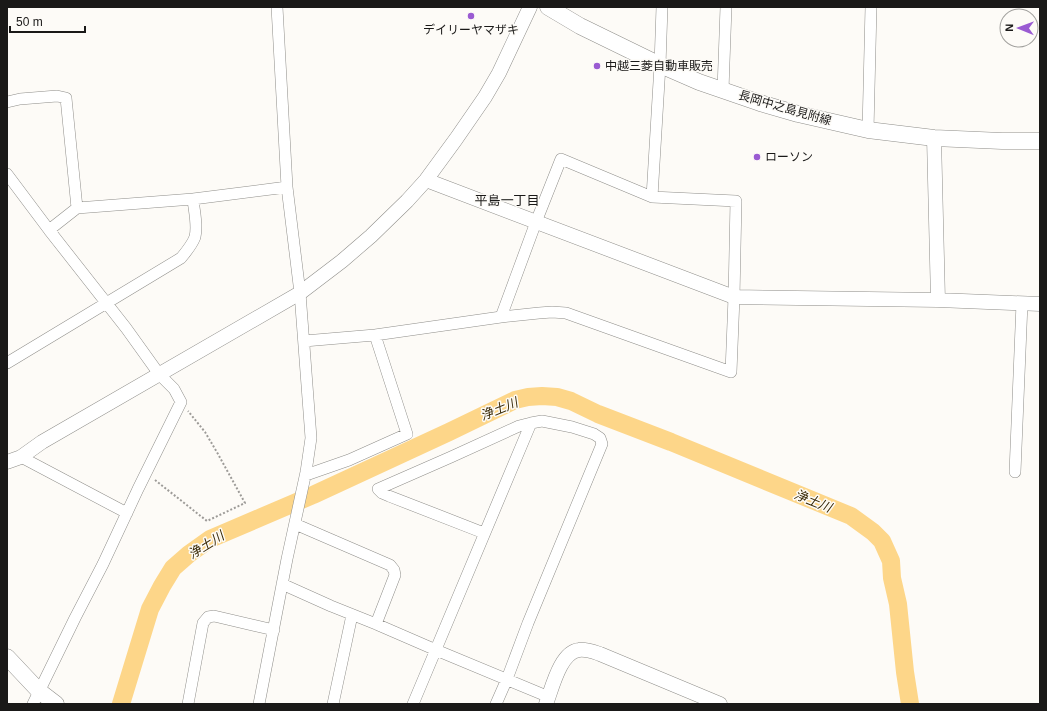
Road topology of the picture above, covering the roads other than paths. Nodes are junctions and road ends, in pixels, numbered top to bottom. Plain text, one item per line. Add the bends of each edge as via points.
1 (277, 7) edge
2 (530, 7) edge
3 (548, 7) edge
4 (662, 7) edge
5 (726, 7) edge
6 (871, 7) edge
7 (660, 65) junction
8 (723, 90) junction
9 (7, 102) edge
10 (868, 130) junction
11 (934, 138) junction
12 (1040, 141) edge
13 (7, 174) edge
14 (426, 180) junction
15 (287, 187) junction
16 (652, 197) junction
17 (193, 199) junction
18 (77, 208) junction
19 (536, 222) junction
20 (49, 230) junction
21 (300, 294) junction
22 (734, 297) junction
23 (938, 300) junction
24 (107, 303) junction
25 (1022, 303) junction
26 (1040, 304) edge
27 (501, 317) junction
28 (375, 335) junction
29 (304, 341) junction
30 (7, 363) edge
31 (159, 374) junction
32 (531, 423) junction
33 (21, 457) junction
34 (7, 462) edge
35 (1015, 472) dead end
36 (306, 475) junction
37 (127, 513) junction
38 (295, 521) junction
39 (484, 534) junction
40 (282, 584) junction
41 (352, 615) junction
42 (376, 624) junction
43 (274, 630) junction
44 (436, 650) junction
45 (7, 657) edge
46 (507, 679) junction
47 (36, 697) edge
48 (547, 700) edge
49 (56, 704) edge
50 (188, 704) edge
51 (259, 704) edge
52 (333, 704) edge
53 (413, 704) edge
54 (496, 704) edge
55 (720, 704) edge

1 - 15 street
2 - 14 street via 499,73 481,103
3 - 7 main road, 長岡中之島見附線 via 580,26
4 - 7 street
5 - 8 street
6 - 10 street
7 - 8 main road, 長岡中之島見附線
7 - 16 street
8 - 10 main road, 長岡中之島見附線 via 798,114
9 - 18 street via 57,96 66,98
10 - 11 main road, 長岡中之島見附線
11 - 12 main road, 長岡中之島見附線
11 - 23 street
13 - 20 street
14 - 19 street
14 - 21 street via 371,236
15 - 17 street
15 - 21 street
16 - 19 street via 561,159
16 - 22 street via 736,201
17 - 18 street
17 - 24 street via 195,236 187,251 181,258
18 - 20 street
19 - 22 street
19 - 27 street
20 - 24 street
21 - 29 street
21 - 31 street
22 - 23 street
22 - 27 street via 731,372 566,313
23 - 25 street
24 - 30 street
24 - 31 street
25 - 26 street
25 - 35 street
27 - 28 street
28 - 29 street
28 - 36 street via 407,434 349,460
29 - 36 street via 311,438
31 - 33 street via 42,442
31 - 37 street via 174,389 181,402
32 - 39 street
32 - 39 street via 378,489 389,496
32 - 46 street via 542,421 572,427 594,434 600,438 602,444
33 - 34 street
33 - 37 street
36 - 38 street
37 - 47 street
38 - 40 street
38 - 42 street via 390,565 394,570 395,575
39 - 44 street
40 - 41 street
40 - 43 street
41 - 42 street
41 - 52 street
42 - 44 street
43 - 50 street via 214,616 208,617 203,623
43 - 51 street
44 - 46 street
44 - 53 street
45 - 47 main road
46 - 48 street
46 - 54 street
47 - 49 main road
48 - 55 street via 565,658 571,652 584,650 600,654

